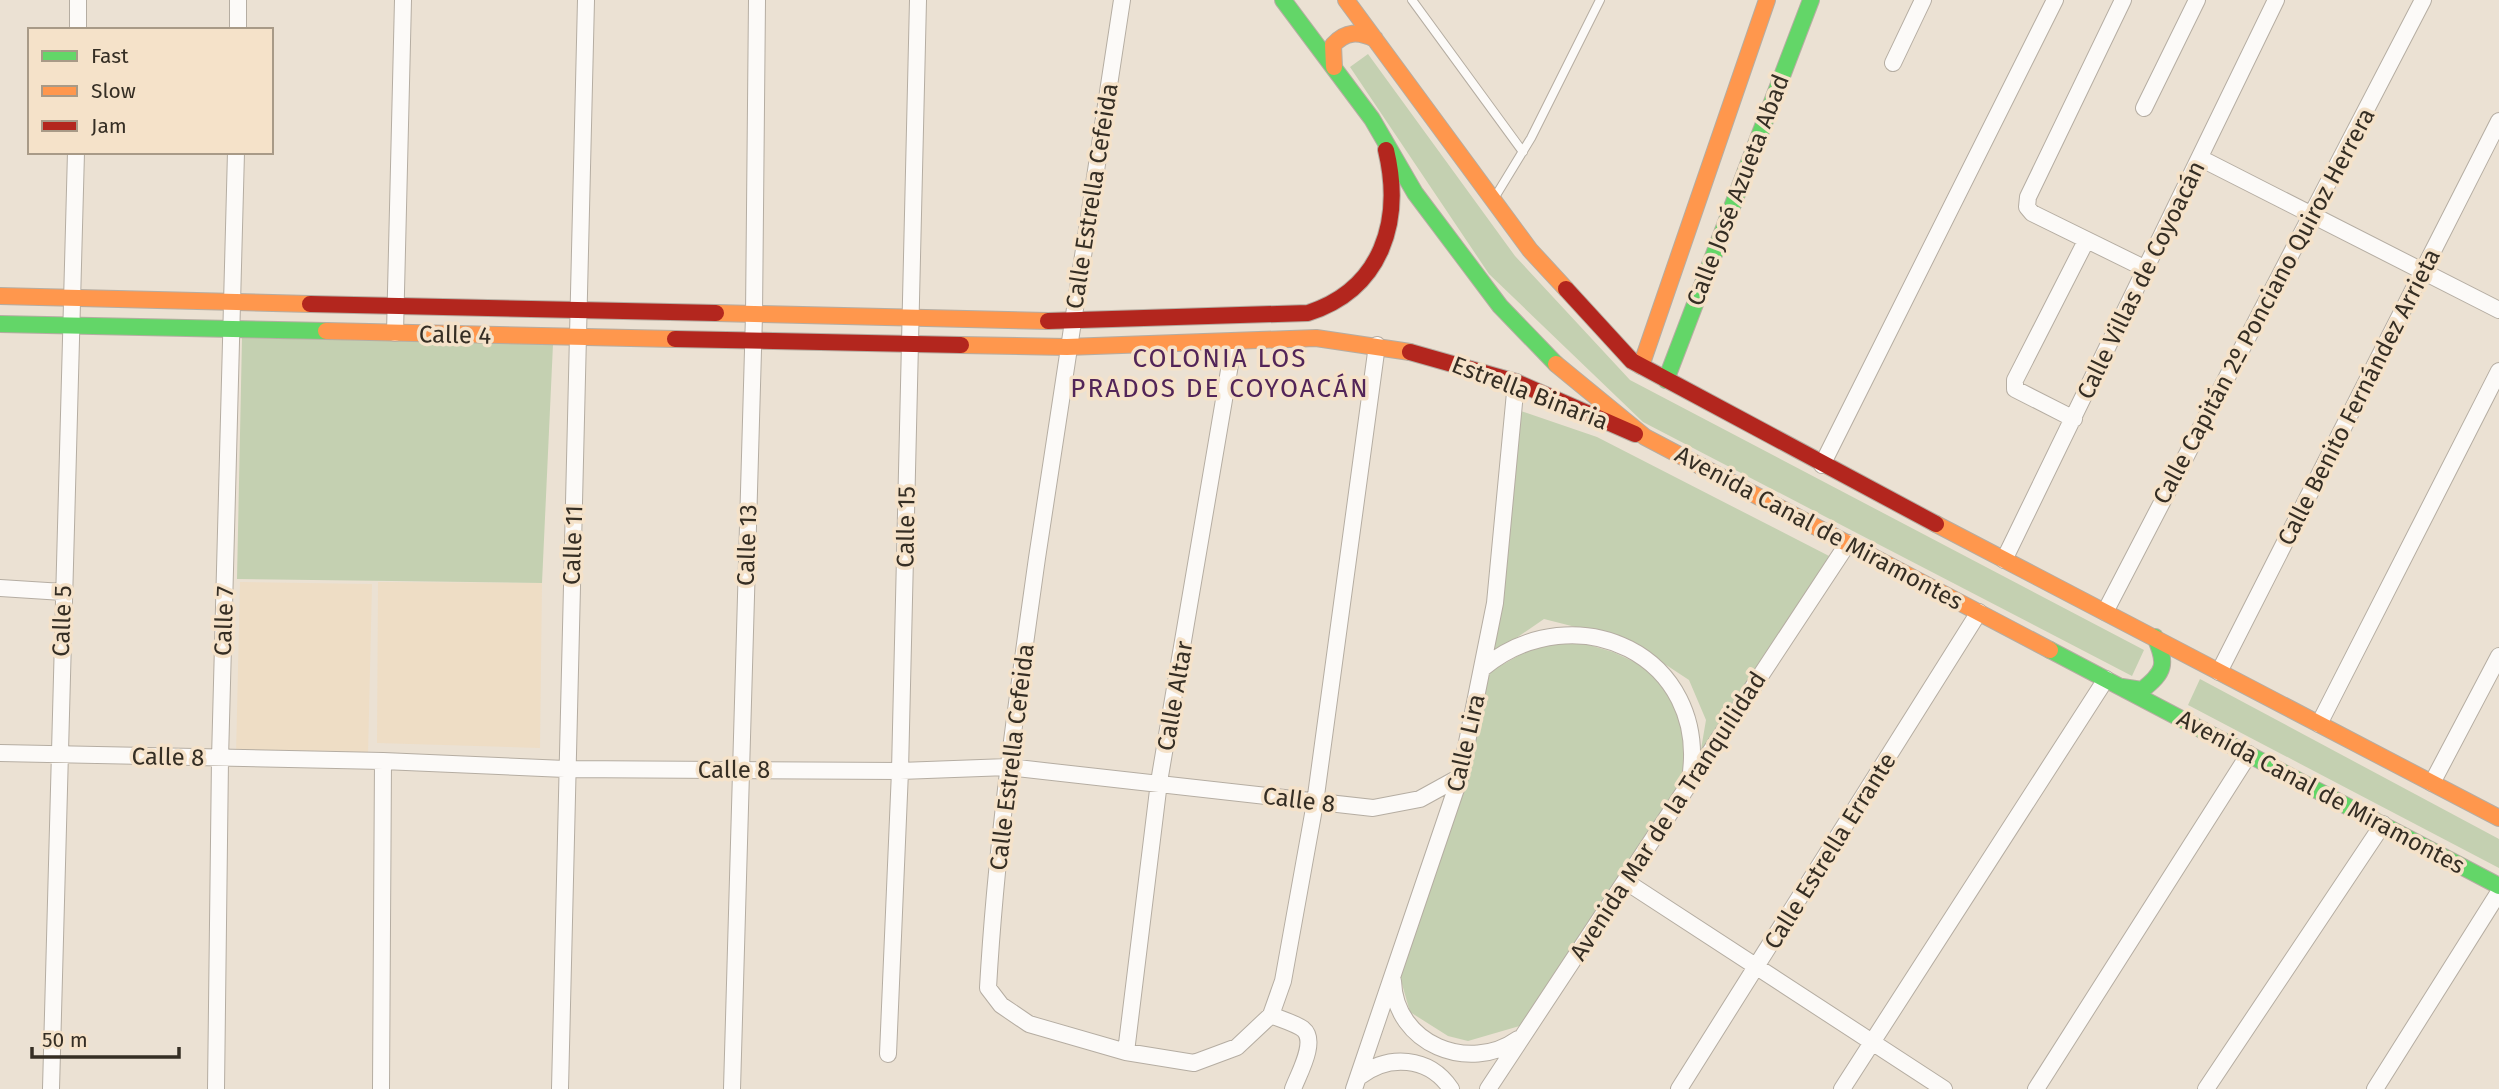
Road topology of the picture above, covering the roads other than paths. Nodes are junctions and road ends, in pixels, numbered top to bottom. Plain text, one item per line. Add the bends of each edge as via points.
1 (78, 0) edge
2 (238, 0) edge
3 (403, 0) edge
4 (586, 0) edge
5 (757, 0) edge
6 (918, 0) edge
7 (1122, 0) edge
8 (1283, 0) edge
9 (1346, 0) edge
10 (1412, 0) edge
11 (1600, 0) edge
12 (1767, 0) edge
13 (1811, 0) edge
14 (1923, 0) edge
15 (2055, 0) edge
16 (2123, 0) edge
17 (2197, 0) edge
18 (2276, 0) edge
19 (2423, 0) edge
20 (78, 28) edge
21 (238, 28) edge
22 (1306, 29) junction
23 (1375, 39) junction
24 (1893, 63) dead end
25 (1334, 67) junction
26 (2144, 108) dead end
27 (1372, 119) junction
28 (2499, 121) edge
29 (1522, 152) junction
30 (76, 154) edge
31 (236, 154) edge
32 (2200, 158) junction
33 (1493, 200) junction
34 (2313, 215) junction
35 (2086, 241) junction
36 (2146, 269) junction
37 (2423, 271) junction
38 (0, 296) edge
39 (74, 298) junction
40 (233, 302) junction
41 (395, 306) junction
42 (580, 310) junction
43 (2499, 310) edge
44 (754, 315) junction
45 (1336, 317) junction
46 (910, 319) junction
47 (1072, 321) junction
48 (0, 324) edge
49 (72, 326) junction
50 (233, 330) junction
51 (395, 333) junction
52 (580, 337) junction
53 (1330, 340) junction
54 (753, 341) junction
55 (1234, 341) junction
56 (911, 345) junction
57 (1377, 345) junction
58 (1068, 347) junction
59 (1641, 366) junction
60 (2499, 371) edge
61 (1666, 380) junction
62 (1516, 382) junction
63 (2074, 419) junction
64 (1645, 437) junction
65 (1822, 465) junction
66 (1848, 543) junction
67 (2004, 560) junction
68 (0, 588) edge
69 (63, 592) junction
70 (1979, 612) junction
71 (2105, 612) junction
72 (2155, 637) junction
73 (2499, 656) edge
74 (2204, 662) junction
75 (1483, 668) junction
76 (2219, 672) junction
77 (2114, 683) junction
78 (2178, 717) junction
79 (2319, 724) junction
80 (0, 752) edge
81 (2249, 754) junction
82 (58, 755) junction
83 (220, 759) junction
84 (383, 761) junction
85 (1008, 767) junction
86 (565, 769) junction
87 (740, 770) junction
88 (900, 771) junction
89 (1460, 777) junction
90 (1159, 782) junction
91 (2432, 783) junction
92 (1689, 785) junction
93 (1315, 803) junction
94 (2499, 818) edge
95 (2383, 824) junction
96 (1625, 881) junction
97 (2499, 886) edge
98 (2499, 892) edge
99 (1758, 968) junction
100 (1393, 975) junction
101 (1270, 1015) junction
102 (1526, 1032) junction
103 (1872, 1042) junction
104 (1126, 1052) junction
105 (888, 1054) dead end
106 (1356, 1083) edge
107 (51, 1089) edge
108 (216, 1089) edge
109 (381, 1089) edge
110 (559, 1089) edge
111 (732, 1089) edge
112 (1293, 1089) edge
113 (1451, 1089) edge
114 (1488, 1089) edge
115 (1679, 1089) edge
116 (1842, 1089) edge
117 (1944, 1089) edge
118 (2035, 1089) edge
119 (2206, 1089) edge
120 (2375, 1089) edge

1 - 20 street
2 - 21 street
3 - 41 street
4 - 42 street, Calle 11
5 - 44 street, Calle 13
6 - 46 street, Calle 15
7 - 47 street, Calle Estrella Cefeida
8 - 22 street, Avenida Canal de Miramontes
9 - 22 street via 1347,15 1338,28 1318,34
9 - 23 street
10 - 29 lane
11 - 29 lane
12 - 59 street, Calle José Azueta Abad
13 - 61 street, Calle José Azueta Abad
14 - 24 street
15 - 65 street
16 - 35 street via 2028,197 2032,213
17 - 26 street
18 - 32 street, Calle Villas de Coyoacán
19 - 34 street, Calle Capitán 2º Ponciano Quiroz Herrera
22 - 25 street, Avenida Canal de Miramontes
23 - 25 street via 1360,33 1341,36 1333,46
23 - 33 street
25 - 27 street, Avenida Canal de Miramontes
27 - 45 street via 1392,176 1391,216 1379,254
27 - 64 street, Avenida Canal de Miramontes via 1415,193 1500,306 1553,361
28 - 37 street, Calle Benito Fernández Arrieta
29 - 33 lane
30 - 39 street, Calle 5
31 - 40 street, Calle 7
32 - 34 street
32 - 36 street, Calle Villas de Coyoacán
33 - 59 street via 1530,250
34 - 37 street
34 - 71 street, Calle Capitán 2º Ponciano Quiroz Herrera
35 - 36 street
35 - 63 street via 2015,380 2015,389
36 - 63 street, Calle Villas de Coyoacán
37 - 43 street
37 - 76 street, Calle Benito Fernández Arrieta
38 - 39 street, Calle 4
39 - 40 street, Calle 4
39 - 49 street, Calle 5
40 - 41 street, Calle 4
40 - 50 street, Calle 7
41 - 42 street, Calle 4
41 - 51 street
42 - 44 street, Calle 4
42 - 52 street, Calle 11
44 - 46 street, Calle 4
44 - 54 street, Calle 13
45 - 47 street via 1308,313
45 - 53 street via 1336,336
46 - 47 street
46 - 56 street, Calle 15
47 - 58 street, Calle Estrella Cefeida
48 - 49 street, Calle 4
49 - 50 street, Calle 4
49 - 69 street, Calle 5
50 - 51 street, Calle 4
50 - 83 street, Calle 7
51 - 52 street, Calle 4
52 - 54 street, Calle 4
52 - 86 street, Calle 11
53 - 55 street, Estrella Binaria
53 - 57 street, Estrella Binaria
54 - 56 street, Calle 4
54 - 87 street, Calle 13
55 - 58 street, Estrella Binaria
55 - 90 street, Calle Altar
56 - 58 street, Estrella Binaria
56 - 88 street, Calle 15
57 - 62 street, Estrella Binaria
57 - 93 street, Calle Estrella Cefeida
58 - 85 street, Calle Estrella Cefeida
59 - 61 street
60 - 79 street
61 - 65 street
62 - 64 street, Estrella Binaria
62 - 75 street, Calle Lira via 1495,603
63 - 67 street, Calle Villas de Coyoacán
64 - 66 street, Avenida Canal de Miramontes
65 - 67 street
66 - 70 street, Avenida Canal de Miramontes
66 - 92 street, Avenida Mar de la Tranquilidad
67 - 71 street
68 - 69 street
69 - 82 street, Calle 5
70 - 77 street, Avenida Canal de Miramontes
70 - 99 street, Calle Estrella Errante
71 - 72 street
72 - 74 street
72 - 77 street via 2164,657 2159,677 2142,690
73 - 91 street
74 - 76 street
74 - 78 street via 2184,666 2171,681 2168,700
75 - 89 street, Calle Lira
75 - 92 street via 1512,648 1564,634 1600,638 1633,652 1660,673 1683,709 1692,751
76 - 79 street
77 - 78 street, Avenida Canal de Miramontes
77 - 103 street
78 - 81 street, Avenida Canal de Miramontes
79 - 91 street
80 - 82 street, Calle 8
81 - 95 street, Avenida Canal de Miramontes
81 - 118 street
82 - 83 street, Calle 8
82 - 107 street, Calle 5
83 - 84 street, Calle 8
83 - 108 street, Calle 7
84 - 86 street, Calle 8
84 - 109 street
85 - 88 street, Calle 8
85 - 90 street, Calle 8
85 - 104 street, Calle Estrella Cefeida via 988,988 1001,1005 1029,1024
86 - 87 street, Calle 8
86 - 110 street, Calle 11
87 - 88 street, Calle 8
87 - 111 street, Calle 13
88 - 105 street, Calle 15
89 - 93 street, Calle 8 via 1420,799 1374,808
89 - 100 street, Calle Lira
90 - 93 street, Calle 8
90 - 104 street, Calle Altar
91 - 94 street
92 - 96 street, Avenida Mar de la Tranquilidad
93 - 101 street, Calle Estrella Cefeida via 1283,981
95 - 97 street, Avenida Canal de Miramontes
95 - 119 street
96 - 99 street
96 - 102 street, Avenida Mar de la Tranquilidad
98 - 120 street
99 - 103 street
99 - 115 street, Calle Estrella Errante
100 - 102 street via 1396,1001 1408,1024 1439,1048 1465,1055 1492,1052
100 - 106 street, Calle Lira
101 - 104 street, Calle Estrella Cefeida via 1237,1046 1194,1063
101 - 112 street via 1303,1029 1308,1036
102 - 114 street, Avenida Mar de la Tranquilidad
103 - 116 street
103 - 117 street
106 - 113 street via 1381,1064 1406,1061 1431,1069

